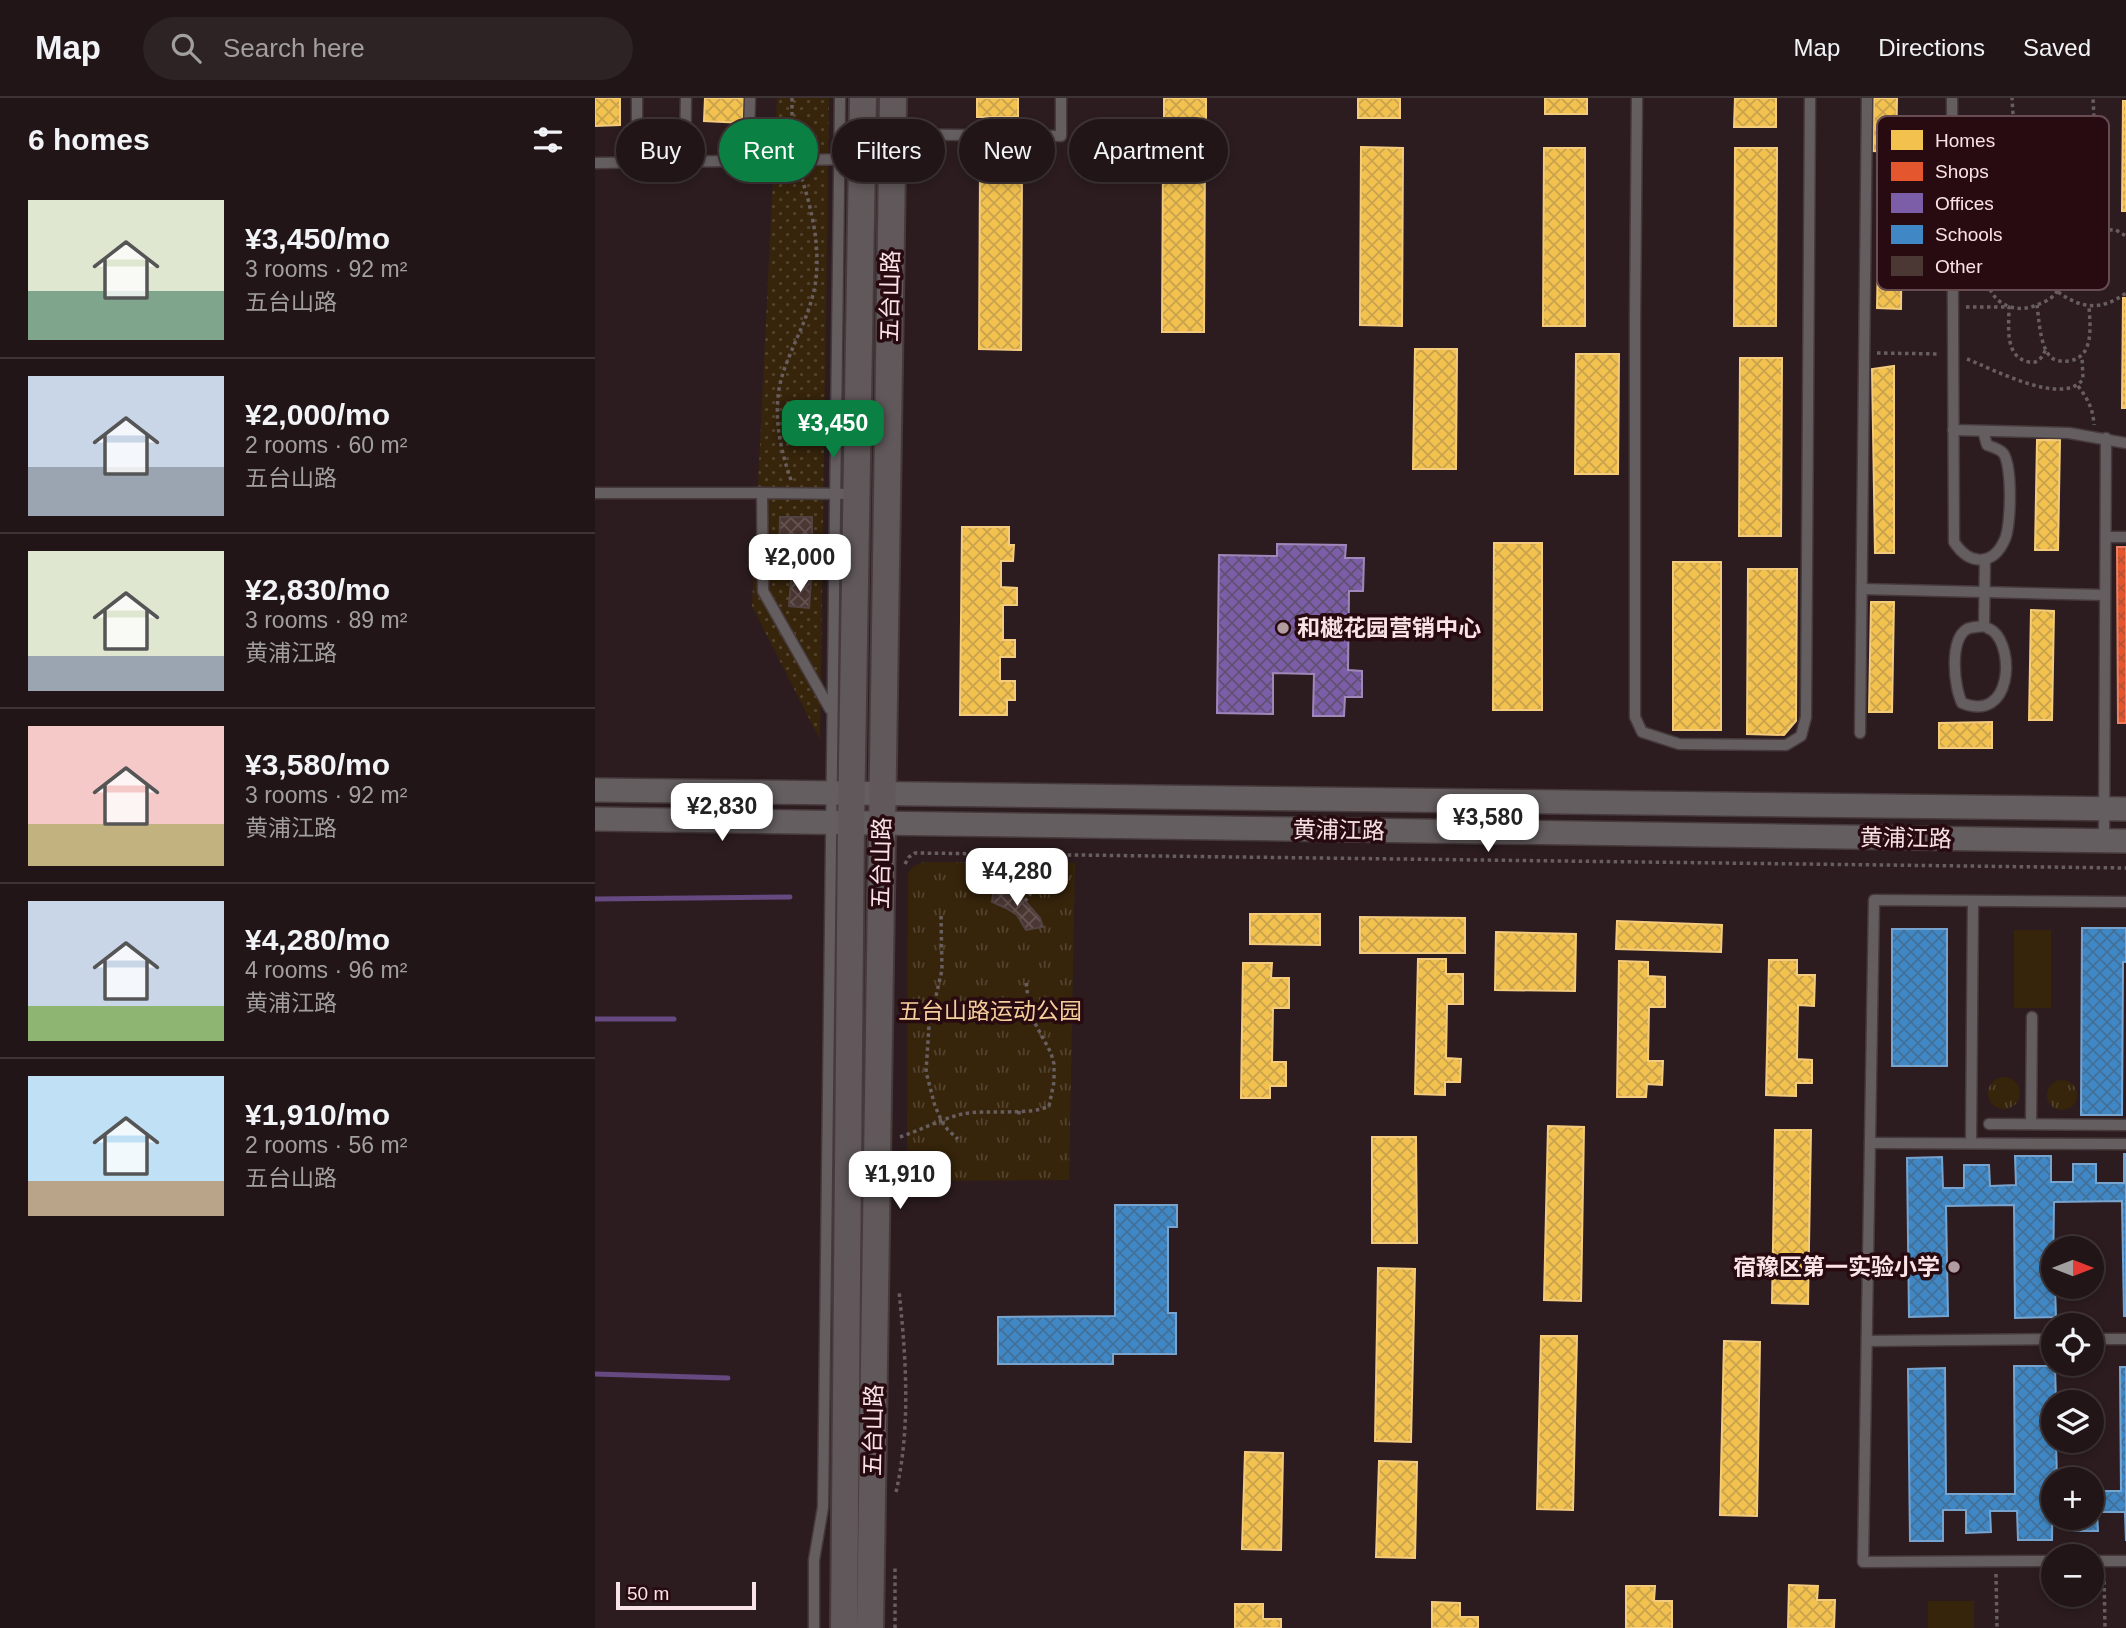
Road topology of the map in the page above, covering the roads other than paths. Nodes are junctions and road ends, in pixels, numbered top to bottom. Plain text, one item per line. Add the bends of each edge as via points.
1 (637, 98) edge
2 (686, 98) edge
3 (750, 98) edge
4 (839, 98) edge
5 (863, 98) edge
6 (893, 98) edge
7 (1061, 98) edge
8 (1637, 98) edge
9 (1810, 98) edge
10 (1867, 98) edge
11 (1952, 98) edge
12 (1952, 116) edge
13 (637, 119) edge
14 (686, 119) edge
15 (749, 119) edge
16 (845, 119) edge
17 (859, 119) edge
18 (893, 119) edge
19 (945, 135) edge
20 (616, 162) edge
21 (595, 163) edge
22 (853, 182) edge
23 (892, 182) edge
24 (1953, 290) edge
25 (1953, 430) junction
26 (1983, 431) junction
27 (2106, 438) junction
28 (2126, 443) edge
29 (595, 493) edge
30 (762, 493) junction
31 (845, 494) junction
32 (2106, 537) junction
33 (2126, 537) edge
34 (1985, 559) junction
35 (1862, 589) junction
36 (1984, 592) junction
37 (2105, 595) junction
38 (1983, 626) junction
39 (831, 712) junction
40 (1860, 733) dead end
41 (595, 790) edge
42 (842, 793) junction
43 (883, 793) junction
44 (2115, 809) edge
45 (595, 819) edge
46 (841, 823) junction
47 (882, 823) junction
48 (2115, 841) edge
49 (1973, 901) junction
50 (2126, 902) edge
51 (2032, 1017) dead end
52 (1989, 1124) dead end
53 (2031, 1124) junction
54 (2126, 1125) edge
55 (1870, 1143) junction
56 (1971, 1143) junction
57 (2126, 1144) edge
58 (2041, 1339) edge
59 (2104, 1339) edge
60 (2126, 1339) edge
61 (1867, 1341) junction
62 (2041, 1561) edge
63 (2104, 1561) edge
64 (2126, 1561) edge
65 (814, 1628) edge
66 (844, 1628) edge
67 (870, 1628) edge

1 - 13 lane
2 - 14 lane
3 - 15 lane
4 - 16 lane
5 - 17 main road, 五台山路
6 - 18 main road, 五台山路
7 - 19 lane via 1061,136
8 - 9 lane via 1635,717 1642,732 1679,744 1773,745 1786,745 1801,736 1806,716
10 - 35 lane
11 - 12 lane
20 - 21 lane
22 - 31 main road, 五台山路
23 - 43 main road, 五台山路
24 - 25 lane
25 - 26 lane
25 - 34 lane via 1954,542 1962,554 1973,560
26 - 27 lane
26 - 34 lane via 1987,445 2003,452 2008,463 2009,514 2005,540
27 - 28 lane
27 - 32 lane
29 - 30 lane
30 - 31 lane
30 - 39 lane via 763,591
31 - 39 lane
31 - 42 main road, 五台山路
32 - 33 lane
32 - 37 lane
34 - 36 lane
35 - 36 lane
35 - 40 lane
36 - 37 lane
36 - 38 lane
37 - 44 lane
38 - 38 lane via 2000,639 2005,659 2002,690 1993,704 1981,708 1962,703 1955,669 1962,634
39 - 42 lane
41 - 42 street, 黄浦江路
42 - 43 street, 黄浦江路
42 - 46 main road, 五台山路
43 - 44 street, 黄浦江路
43 - 47 main road, 五台山路
44 - 48 lane
45 - 46 street, 黄浦江路
46 - 47 street, 黄浦江路
46 - 65 lane via 823,1507 814,1560
46 - 66 main road, 五台山路
47 - 48 street, 黄浦江路
47 - 67 main road, 五台山路
49 - 50 lane
49 - 55 lane via 1874,900
49 - 56 lane
51 - 53 lane
52 - 53 lane
53 - 54 lane
55 - 56 lane
55 - 61 lane
56 - 57 lane
58 - 61 lane
59 - 60 lane
61 - 62 lane via 1863,1562
63 - 64 lane

